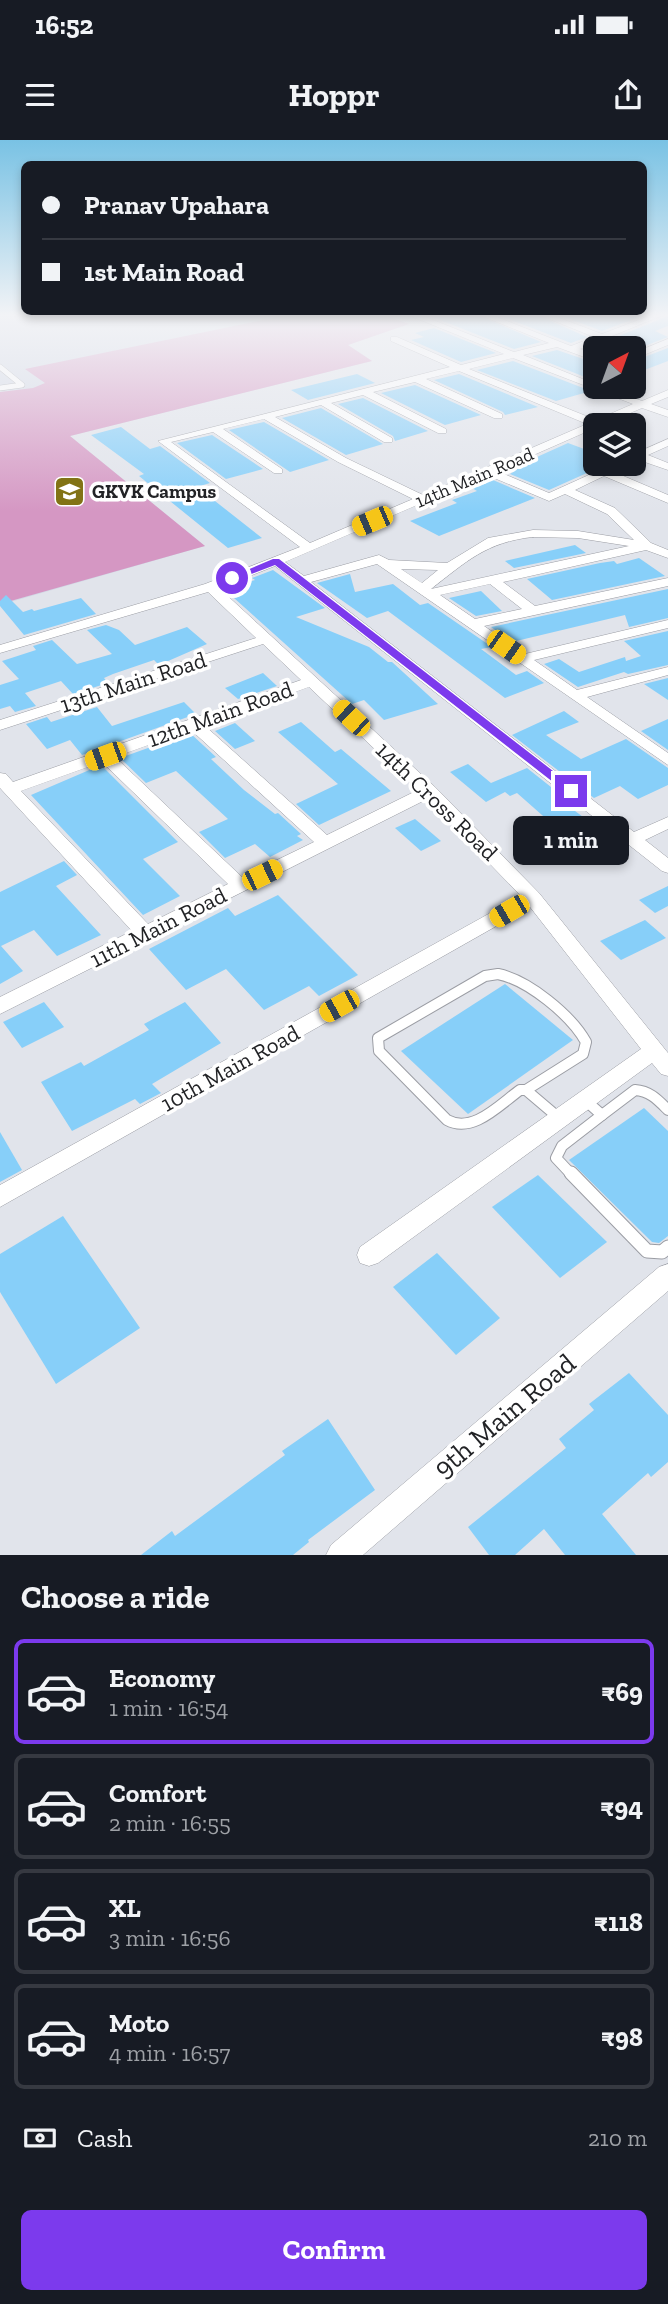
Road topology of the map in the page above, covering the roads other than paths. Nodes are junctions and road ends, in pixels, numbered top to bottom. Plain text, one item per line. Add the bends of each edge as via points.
1 (16, 380) edge
2 (413, 380) edge
3 (419, 380) edge
4 (488, 380) edge
5 (0, 388) edge
6 (365, 392) junction
7 (668, 393) edge
8 (627, 399) edge
9 (323, 402) junction
10 (641, 404) junction
11 (621, 413) edge
12 (668, 414) edge
13 (266, 416) junction
14 (498, 416) dead end
15 (583, 419) edge
16 (214, 429) junction
17 (583, 430) edge
18 (442, 431) dead end
19 (388, 440) dead end
20 (668, 442) edge
21 (646, 453) edge
22 (646, 460) edge
23 (668, 467) edge
24 (278, 471) dead end
25 (486, 471) junction
26 (596, 476) edge
27 (613, 476) edge
28 (566, 490) junction
29 (423, 499) junction
30 (668, 499) edge
31 (647, 546) junction
32 (309, 548) junction
33 (668, 554) edge
34 (276, 561) junction
35 (386, 564) junction
36 (452, 567) junction
37 (493, 580) junction
38 (301, 581) junction
39 (668, 582) edge
40 (211, 587) junction
41 (426, 591) junction
42 (534, 612) junction
43 (473, 624) junction
44 (668, 624) edge
45 (266, 639) junction
46 (0, 649) edge
47 (522, 659) junction
48 (668, 671) edge
49 (312, 681) junction
50 (575, 695) junction
51 (194, 724) junction
52 (0, 725) edge
53 (105, 756) junction
54 (668, 760) edge
55 (5, 784) edge
56 (429, 791) junction
57 (668, 822) edge
58 (633, 839) junction
59 (326, 843) junction
60 (668, 867) edge
61 (241, 886) junction
62 (533, 897) junction
63 (145, 933) junction
64 (0, 1006) edge
65 (661, 1059) edge
66 (526, 1090) junction
67 (594, 1107) junction
68 (668, 1110) edge
69 (559, 1118) junction
70 (0, 1198) edge
71 (668, 1247) edge
72 (369, 1255) dead end
73 (668, 1275) edge
74 (341, 1555) edge

1 - 5 lane via 22,385
2 - 6 street
3 - 14 street
4 - 15 street
6 - 9 street
6 - 18 street
7 - 10 street, 14th Main Road
8 - 10 street
9 - 13 street
9 - 19 street
10 - 11 street, 14th Main Road
10 - 12 street
13 - 16 street
13 - 29 street
16 - 24 street
16 - 32 street via 163,440
17 - 25 street, 14th Main Road
20 - 21 street
22 - 23 street
25 - 28 street via 549,497
25 - 29 street, 14th Main Road
26 - 28 street
27 - 30 street
28 - 31 street via 611,511
29 - 32 street, 14th Main Road
31 - 33 street
31 - 36 street via 527,534 476,548
31 - 37 street
32 - 34 street, 14th Main Road
34 - 38 street
34 - 40 street, 14th Main Road
35 - 36 street
35 - 38 street via 379,559
35 - 41 street
36 - 41 street
37 - 41 street
37 - 42 street
38 - 58 street
39 - 42 street
40 - 45 street, 14th Cross Road
40 - 46 street, 14th Main Road
41 - 43 street
42 - 43 street
43 - 47 street
44 - 47 street
45 - 49 street, 14th Cross Road
45 - 52 street, 13th Main Road
47 - 50 street
48 - 50 street
49 - 51 street, 12th Main Road
49 - 56 street, 14th Cross Road
50 - 54 street
51 - 53 street, 12th Main Road
51 - 59 street
53 - 55 street, 12th Main Road
53 - 61 street
55 - 63 street
56 - 59 street, 11th Main Road
56 - 62 street, 14th Cross Road
57 - 58 street
58 - 60 street
59 - 61 street, 11th Main Road
61 - 63 street, 11th Main Road
62 - 65 street, 14th Cross Road
62 - 70 street, 10th Main Road
63 - 64 street, 11th Main Road
65 - 67 street
66 - 66 lane via 472,1125 456,1125 379,1051 378,1038 485,976 513,976 586,1042 583,1054
66 - 69 lane
67 - 68 lane via 635,1090 650,1093
67 - 69 street
67 - 71 lane via 556,1158 647,1251 662,1252
69 - 72 street
73 - 74 street, 9th Main Road

